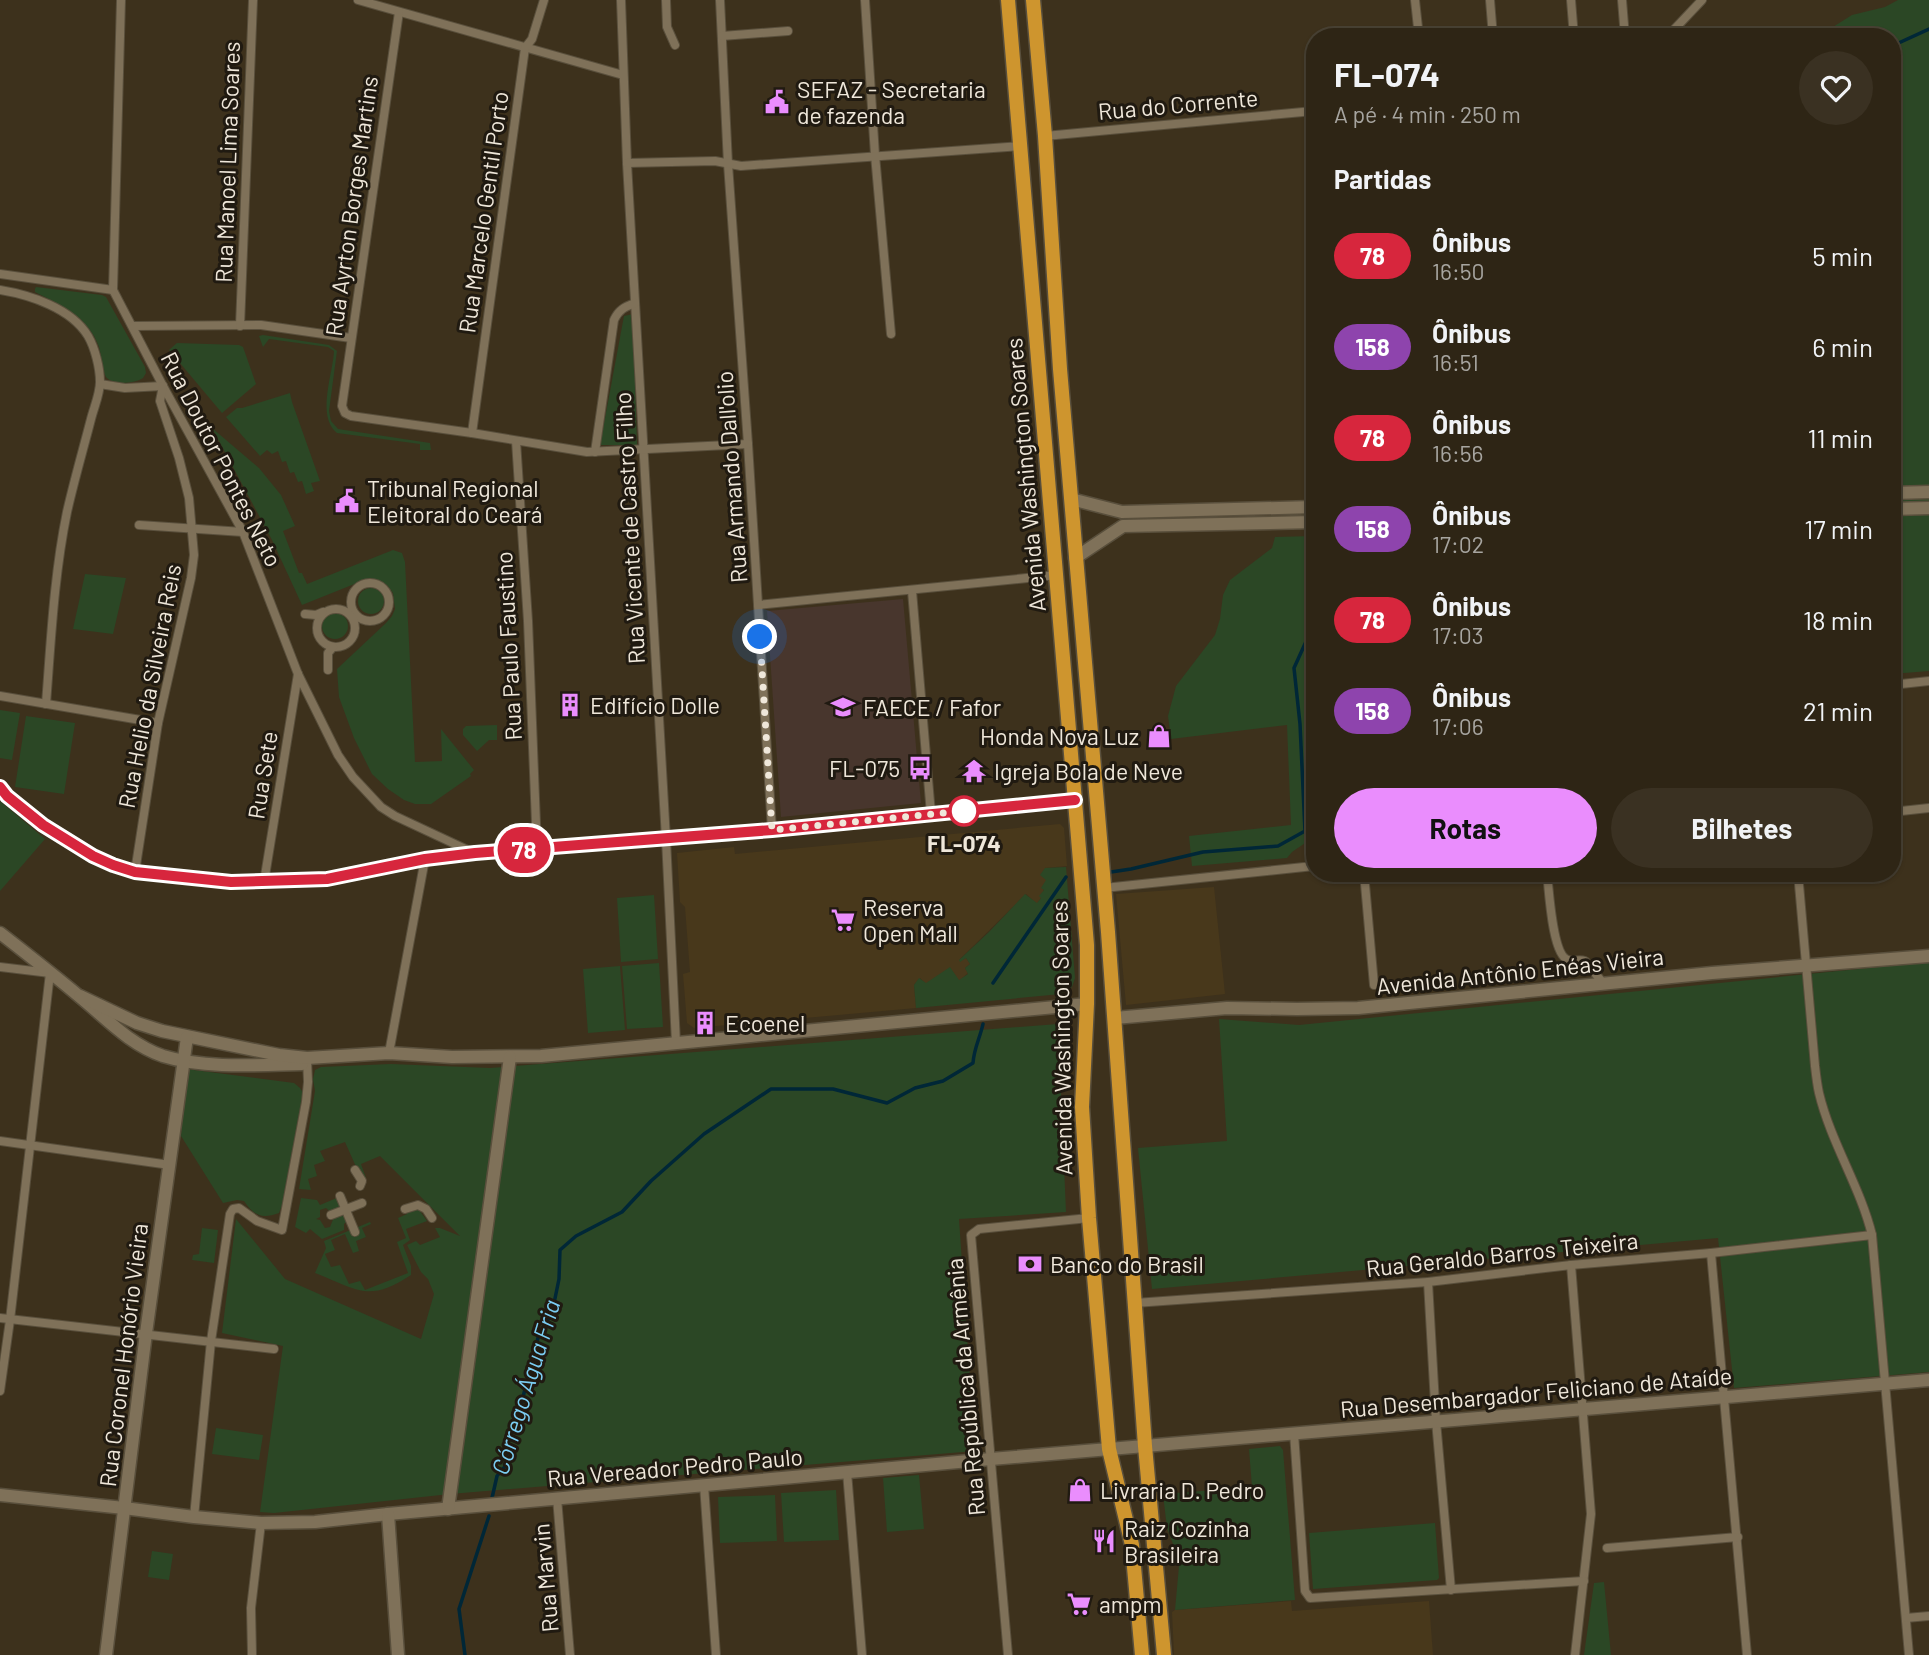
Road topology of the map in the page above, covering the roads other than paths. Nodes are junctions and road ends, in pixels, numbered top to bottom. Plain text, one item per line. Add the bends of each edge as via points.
1 (121, 0) edge
2 (253, 0) edge
3 (358, 0) edge
4 (544, 0) edge
5 (621, 0) edge
6 (666, 0) edge
7 (720, 0) edge
8 (865, 0) edge
9 (1008, 0) edge
10 (1033, 0) edge
11 (1415, 0) edge
12 (1490, 0) edge
13 (1571, 0) edge
14 (1622, 0) edge
15 (1702, 0) edge
16 (399, 12) junction
17 (1418, 28) edge
18 (1492, 28) edge
19 (1573, 28) edge
20 (1624, 28) edge
21 (1676, 28) edge
22 (788, 30) dead end
23 (722, 36) junction
24 (675, 44) dead end
25 (525, 48) junction
26 (623, 75) junction
27 (1306, 112) edge
28 (1045, 136) junction
29 (1021, 146) junction
30 (875, 155) junction
31 (626, 163) junction
32 (729, 164) junction
33 (0, 274) edge
34 (27, 279) junction
35 (0, 290) edge
36 (113, 290) junction
37 (25, 294) junction
38 (635, 303) junction
39 (133, 326) junction
40 (240, 326) junction
41 (891, 334) dead end
42 (351, 338) junction
43 (100, 384) junction
44 (163, 386) junction
45 (472, 433) junction
46 (516, 441) junction
47 (748, 444) junction
48 (643, 449) junction
49 (595, 452) junction
50 (1929, 492) edge
51 (1901, 493) edge
52 (1071, 499) junction
53 (1306, 507) edge
54 (1929, 508) edge
55 (1901, 509) edge
56 (1122, 512) junction
57 (1306, 522) edge
58 (139, 525) dead end
59 (1123, 526) junction
60 (193, 528) junction
61 (243, 532) junction
62 (1076, 558) junction
63 (1057, 575) junction
64 (912, 591) junction
65 (354, 592) junction
66 (758, 605) junction
67 (326, 611) junction
68 (305, 614) dead end
69 (375, 622) junction
70 (351, 640) junction
71 (333, 647) junction
72 (328, 670) dead end
73 (298, 674) junction
74 (1929, 681) edge
75 (1901, 684) edge
76 (0, 696) edge
77 (46, 704) junction
78 (158, 723) junction
79 (0, 787) edge
80 (1075, 800) junction
81 (1929, 808) edge
82 (1901, 811) edge
83 (931, 814) junction
84 (772, 830) junction
85 (666, 839) junction
86 (537, 849) junction
87 (475, 853) junction
88 (425, 859) junction
89 (1306, 867) edge
90 (135, 872) junction
91 (264, 882) junction
92 (1365, 882) edge
93 (1548, 882) edge
94 (1799, 882) edge
95 (1104, 888) junction
96 (0, 933) edge
97 (1929, 956) edge
98 (1806, 966) junction
99 (0, 967) edge
100 (50, 973) junction
101 (1603, 983) junction
102 (1374, 985) dead end
103 (80, 996) junction
104 (1087, 1004) junction
105 (1115, 1018) junction
106 (187, 1037) junction
107 (676, 1043) junction
108 (389, 1053) junction
109 (510, 1057) junction
110 (183, 1061) junction
111 (307, 1061) junction
112 (0, 1141) edge
113 (31, 1145) junction
114 (170, 1165) junction
115 (355, 1170) dead end
116 (363, 1182) dead end
117 (340, 1196) dead end
118 (362, 1203) dead end
119 (346, 1209) junction
120 (405, 1209) dead end
121 (331, 1215) dead end
122 (432, 1218) dead end
123 (1088, 1218) junction
124 (355, 1233) dead end
125 (1872, 1236) junction
126 (1711, 1253) junction
127 (1571, 1265) junction
128 (1428, 1282) junction
129 (1135, 1303) junction
130 (0, 1318) edge
131 (10, 1320) junction
132 (146, 1334) junction
133 (211, 1341) junction
134 (274, 1349) dead end
135 (1929, 1380) edge
136 (1886, 1384) junction
137 (0, 1391) edge
138 (1723, 1398) junction
139 (1584, 1410) junction
140 (1436, 1421) junction
141 (1294, 1433) junction
142 (1145, 1446) junction
143 (1109, 1449) junction
144 (991, 1459) junction
145 (847, 1472) junction
146 (704, 1485) junction
147 (0, 1495) edge
148 (557, 1498) junction
149 (124, 1508) junction
150 (448, 1508) junction
151 (388, 1514) junction
152 (194, 1517) junction
153 (261, 1523) junction
154 (1738, 1537) junction
155 (1606, 1548) dead end
156 (1584, 1581) junction
157 (1451, 1590) junction
158 (1929, 1616) edge
159 (1906, 1618) junction
160 (106, 1655) edge
161 (252, 1655) edge
162 (398, 1655) edge
163 (570, 1655) edge
164 (716, 1655) edge
165 (862, 1655) edge
166 (1008, 1655) edge
167 (1142, 1655) edge
168 (1164, 1655) edge
169 (1575, 1655) edge
170 (1747, 1655) edge
171 (1909, 1655) edge

1 - 36 street
2 - 40 street, Rua Manoel Lima Soares
3 - 16 street
4 - 25 street, Rua Marcelo Gentil Porto
5 - 26 street, Rua Vicente de Castro Filho
6 - 24 street via 667,27
7 - 23 street, Rua Armando Dall'olio
8 - 30 street
9 - 29 highway, Avenida Washington Soares
10 - 28 highway, Avenida Washington Soares
11 - 17 street
12 - 18 street
13 - 19 street
14 - 20 street
15 - 21 street
16 - 25 street
16 - 42 street, Rua Ayrton Borges Martins
22 - 23 street
23 - 32 street, Rua Armando Dall'olio
25 - 26 street
25 - 45 street, Rua Marcelo Gentil Porto
26 - 31 street, Rua Vicente de Castro Filho
27 - 28 street, Rua do Corrente
28 - 52 highway, Avenida Washington Soares
29 - 30 street
29 - 63 highway, Avenida Washington Soares
30 - 32 street
30 - 41 street
31 - 32 street
31 - 38 street, Rua Vicente de Castro Filho
32 - 47 street, Rua Armando Dall'olio
33 - 34 street
34 - 36 street
34 - 37 street
35 - 37 street
36 - 39 street, Rua Doutor Pontes Neto
37 - 43 street via 61,311 88,336
38 - 48 street, Rua Vicente de Castro Filho
38 - 49 street, Rua Vicente de Castro Filho via 617,312 614,320
39 - 40 street
39 - 44 street, Rua Doutor Pontes Neto
40 - 42 street
42 - 45 street, Rua Ayrton Borges Martins via 342,406 345,413
43 - 44 street
43 - 77 street via 59,553
44 - 60 street, Rua Helio da Silveira Reis via 160,401 179,458
44 - 61 street, Rua Doutor Pontes Neto
45 - 46 street
46 - 49 street
46 - 86 street, Rua Paulo Faustino
47 - 48 street
47 - 66 street, Rua Armando Dall'olio
48 - 49 street
48 - 85 street, Rua Vicente de Castro Filho
50 - 51 street
52 - 56 street
52 - 62 highway, Avenida Washington Soares
53 - 56 street
54 - 55 street
56 - 59 street
57 - 59 street
58 - 60 street
59 - 62 street
60 - 61 street
60 - 78 street, Rua Helio da Silveira Reis via 191,578
61 - 73 street, Rua Doutor Pontes Neto
62 - 95 highway, Avenida Washington Soares
63 - 64 street
63 - 80 highway, Avenida Washington Soares
64 - 66 street
64 - 83 street
65 - 67 street
65 - 69 street via 351,605 356,616
65 - 69 street via 370,583 386,591 389,609
66 - 84 street, Rua Armando Dall'olio
67 - 68 street
67 - 70 street via 341,609 351,616 355,628
67 - 71 street via 316,624 318,636
69 - 70 street
70 - 71 street
71 - 72 street via 328,653
73 - 87 street, Rua Doutor Pontes Neto via 338,755 366,793 395,816
73 - 91 street, Rua Sete
74 - 75 street
76 - 77 street
77 - 78 street
78 - 90 street, Rua Helio da Silveira Reis
79 - 90 street via 43,825 93,856
80 - 83 street
80 - 104 highway, Avenida Washington Soares
81 - 82 street
83 - 84 street
84 - 85 street
85 - 86 street
85 - 107 street, Rua Vicente de Castro Filho
86 - 87 street
87 - 88 street
88 - 91 street via 327,879
88 - 108 street
89 - 95 street
90 - 91 street
92 - 102 street
93 - 101 street via 1556,943 1565,958 1585,961
94 - 98 street
95 - 105 highway, Avenida Washington Soares
96 - 100 street
97 - 98 street, Avenida Antônio Enéas Vieira
98 - 101 street, Avenida Antônio Enéas Vieira
98 - 125 street via 1819,1093 1867,1212
99 - 100 street
100 - 103 street
100 - 113 street
101 - 105 street, Avenida Antônio Enéas Vieira via 1358,1007 1227,1008
103 - 106 street via 137,1023
103 - 110 street via 136,1043
104 - 107 street
104 - 123 highway, Avenida Washington Soares via 1082,1107
105 - 129 highway, Avenida Washington Soares
106 - 110 street, Rua Coronel Honório Vieira
106 - 111 street
107 - 109 street
108 - 109 street
108 - 111 street via 322,1056
109 - 150 street
110 - 111 street via 253,1065
110 - 114 street, Rua Coronel Honório Vieira
111 - 133 street via 306,1102 282,1230 233,1209
112 - 113 street
113 - 114 street
113 - 131 street
114 - 132 street, Rua Coronel Honório Vieira
115 - 116 street
117 - 119 street
118 - 119 street
119 - 121 street
119 - 124 street
120 - 122 street via 418,1205
123 - 143 highway, Avenida Washington Soares
123 - 144 street, Rua República da Armênia via 979,1229 971,1235
125 - 126 street, Rua Geraldo Barros Teixeira
125 - 136 street
126 - 127 street, Rua Geraldo Barros Teixeira
126 - 138 street
127 - 128 street, Rua Geraldo Barros Teixeira
127 - 139 street
128 - 129 street, Rua Geraldo Barros Teixeira
128 - 140 street
129 - 142 highway, Avenida Washington Soares
130 - 131 street
131 - 132 street
131 - 137 street
132 - 133 street
132 - 149 street, Rua Coronel Honório Vieira
133 - 134 street
133 - 152 street
135 - 136 street, Rua Desembargador Feliciano de Ataíde
136 - 138 street, Rua Desembargador Feliciano de Ataíde
136 - 159 street
138 - 139 street, Rua Desembargador Feliciano de Ataíde
138 - 154 street
139 - 140 street, Rua Desembargador Feliciano de Ataíde
139 - 156 street via 1591,1514
140 - 141 street, Rua Desembargador Feliciano de Ataíde
140 - 157 street
141 - 142 street, Rua Desembargador Feliciano de Ataíde
141 - 157 street via 1308,1597
142 - 143 street, Rua Vereador Pedro Paulo
142 - 168 highway, Avenida Washington Soares
143 - 144 street, Rua Vereador Pedro Paulo
143 - 167 highway, Avenida Washington Soares via 1132,1545
144 - 145 street, Rua Vereador Pedro Paulo
144 - 166 street, Rua República da Armênia
145 - 146 street, Rua Vereador Pedro Paulo
145 - 165 street
146 - 148 street, Rua Vereador Pedro Paulo
146 - 164 street
147 - 149 street, Rua Vereador Pedro Paulo
148 - 150 street, Rua Vereador Pedro Paulo
148 - 163 street, Rua Marvin
149 - 152 street, Rua Vereador Pedro Paulo
149 - 160 street, Rua Coronel Honório Vieira
150 - 151 street, Rua Vereador Pedro Paulo
151 - 153 street, Rua Vereador Pedro Paulo
151 - 162 street
152 - 153 street, Rua Vereador Pedro Paulo
153 - 161 street via 251,1608
154 - 155 street
154 - 170 street
156 - 157 street
156 - 169 street
158 - 159 street
159 - 171 street

